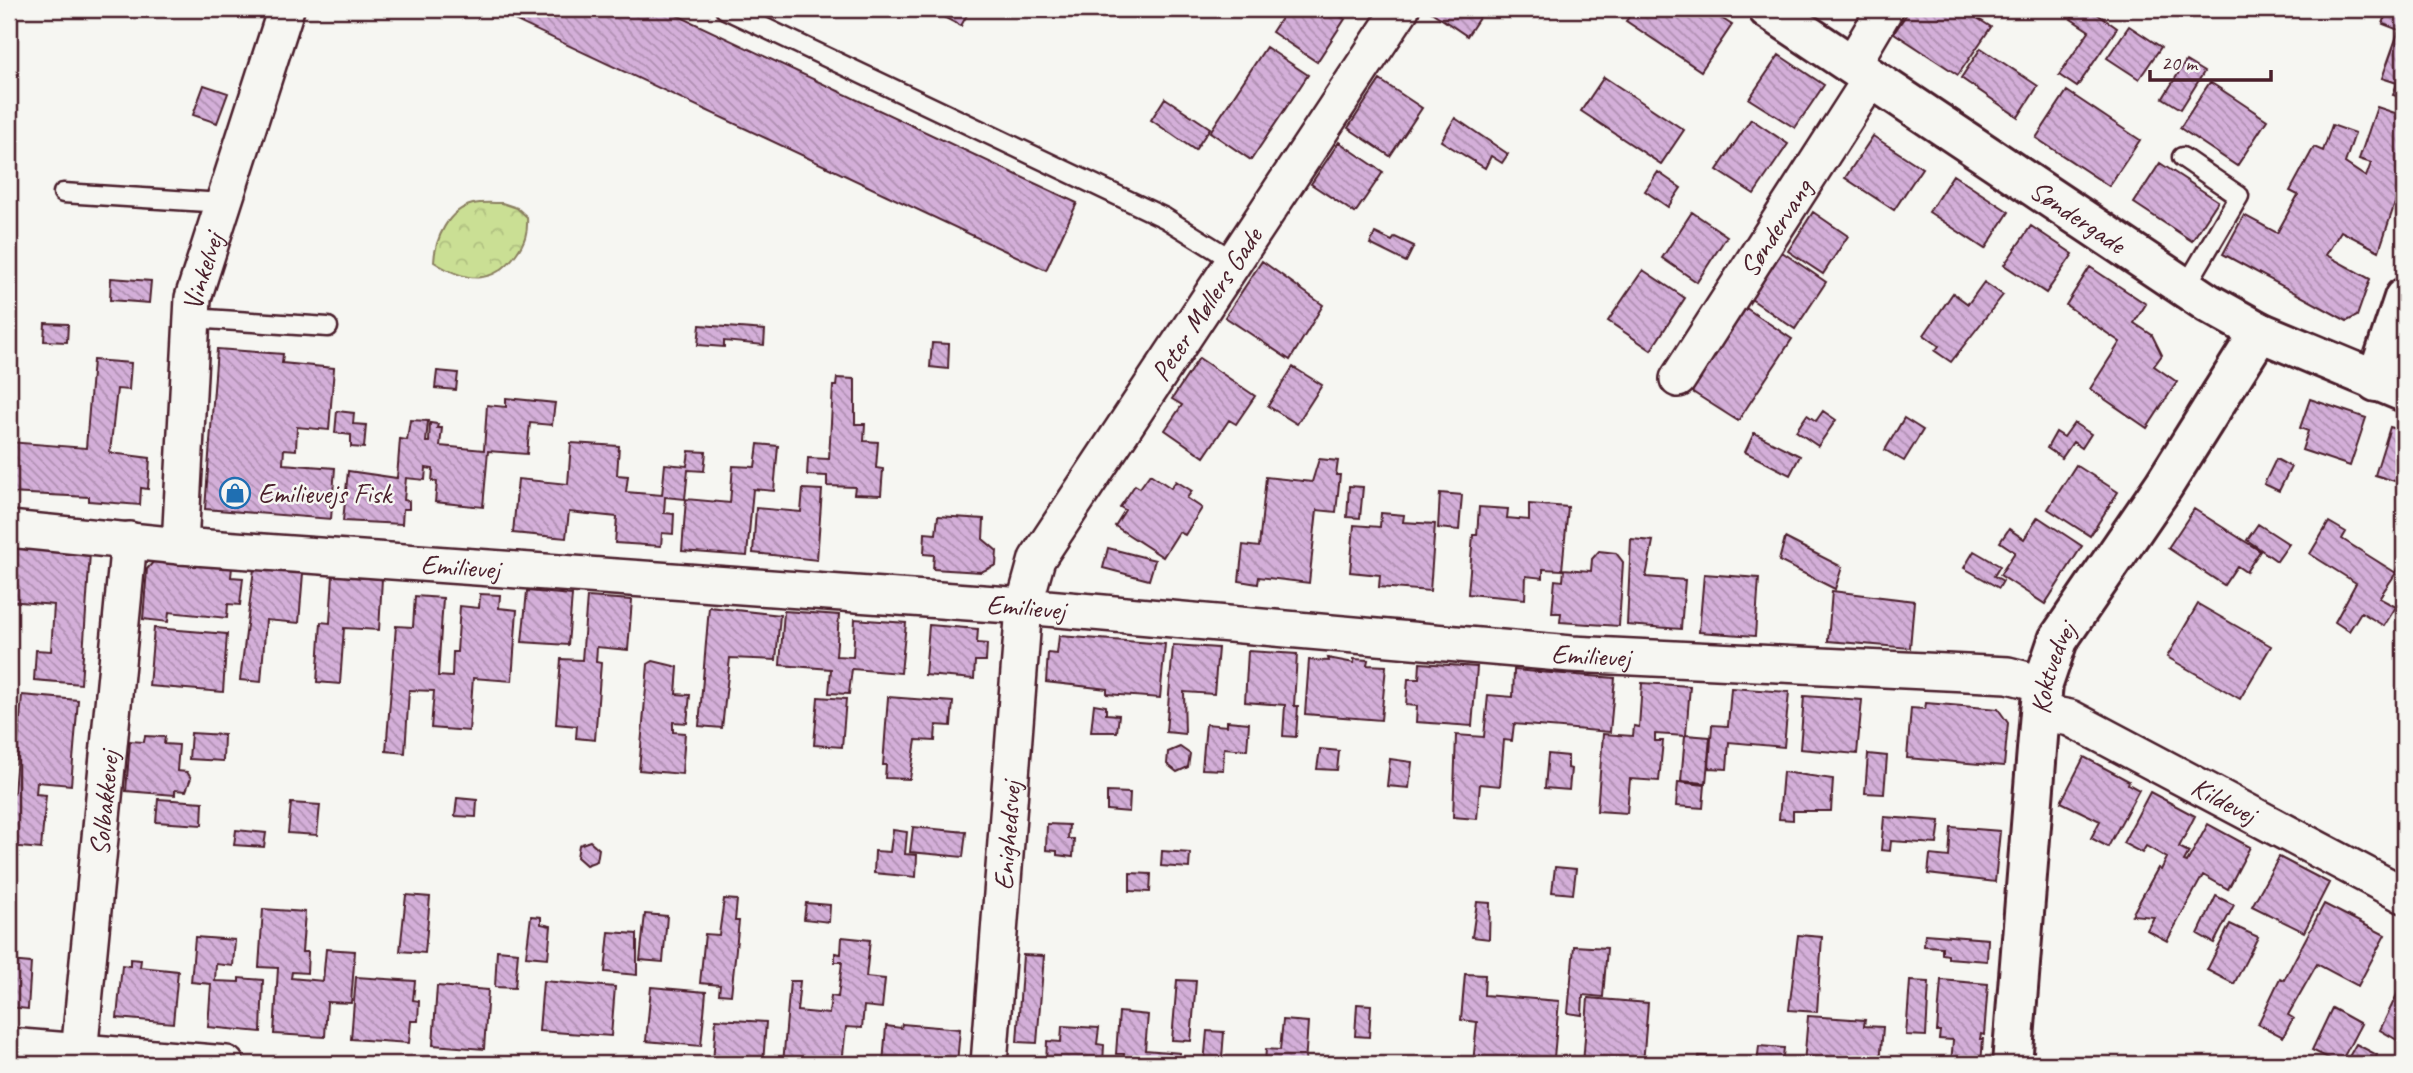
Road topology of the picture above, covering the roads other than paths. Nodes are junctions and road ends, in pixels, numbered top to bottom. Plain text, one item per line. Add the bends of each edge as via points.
1 (286, 9) edge
2 (725, 9) edge
3 (1401, 9) edge
4 (1768, 9) edge
5 (1885, 9) edge
6 (1862, 71) junction
7 (2182, 157) dead end
8 (63, 193) dead end
9 (223, 203) junction
10 (1234, 261) junction
11 (2185, 288) junction
12 (2404, 298) edge
13 (191, 318) junction
14 (328, 327) dead end
15 (2260, 332) junction
16 (1678, 379) dead end
17 (2390, 387) edge
18 (9, 529) edge
19 (129, 540) junction
20 (180, 546) junction
21 (1024, 606) junction
22 (2042, 698) junction
23 (2404, 895) edge
24 (9, 1045) edge
25 (79, 1058) edge
26 (226, 1064) edge
27 (989, 1064) edge
28 (2012, 1064) edge

1 - 9 street, Vinkelvej
2 - 10 lane via 1165,218
3 - 10 street, Peter Møllers Gade
4 - 6 street, Søndergade
5 - 6 street, Søndervang
6 - 11 street, Søndergade
6 - 16 street, Søndervang
7 - 11 lane via 2239,196
8 - 9 lane
9 - 13 street, Vinkelvej
10 - 21 street, Peter Møllers Gade via 1037,559
11 - 15 street, Søndergade
12 - 17 street
13 - 14 lane
13 - 20 street, Vinkelvej
15 - 17 street, Søndergade
15 - 22 street, Koktvedvej via 2164,485 2058,640
18 - 19 street, Emilievej
19 - 20 street, Emilievej
19 - 25 street, Solbakkevej
20 - 21 street, Emilievej
21 - 22 street, Emilievej via 1571,654 2008,675
21 - 27 street, Enighedsvej
22 - 23 street, Kildevej via 2070,718
22 - 28 street, Koktvedvej
24 - 25 street
25 - 26 street

